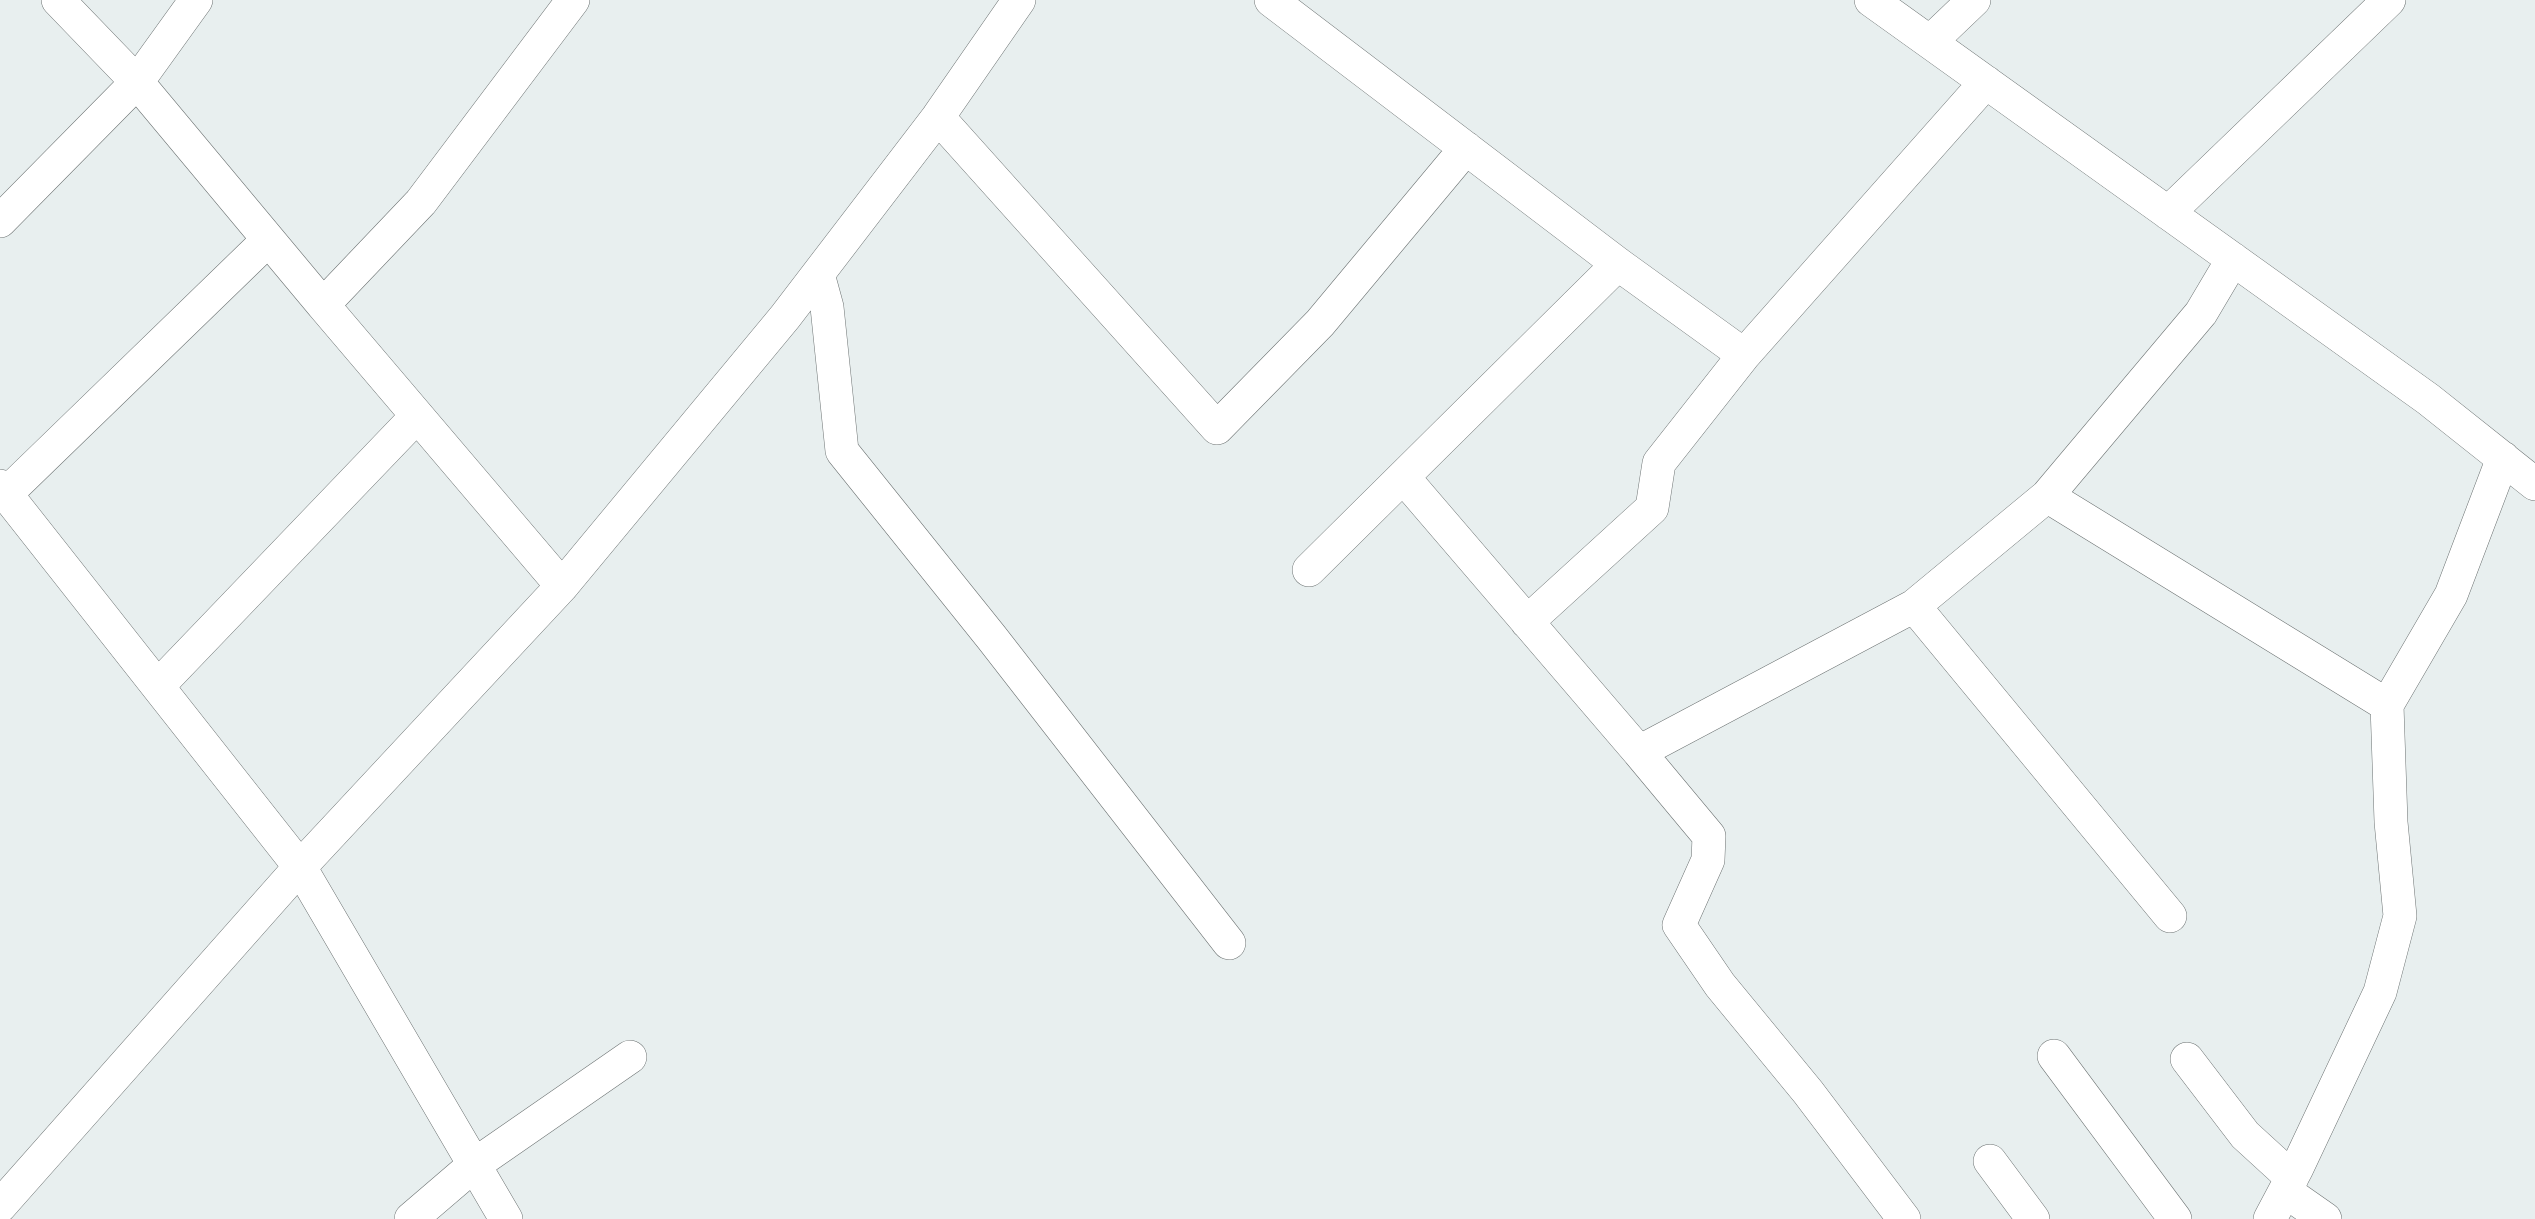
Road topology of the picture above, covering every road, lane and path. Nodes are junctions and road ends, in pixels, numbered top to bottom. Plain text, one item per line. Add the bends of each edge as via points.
1 (58, 0) edge
2 (196, 0) edge
3 (573, 0) edge
4 (1020, 0) edge
5 (1270, 0) edge
6 (1870, 0) edge
7 (1974, 0) edge
8 (2389, 0) edge
9 (1930, 42) junction
10 (137, 82) junction
11 (1986, 82) junction
12 (938, 117) junction
13 (1466, 148) junction
14 (2168, 213) junction
15 (0, 221) edge
16 (267, 241) junction
17 (2233, 259) junction
18 (1618, 264) junction
19 (818, 274) junction
20 (323, 305) junction
21 (1744, 356) junction
22 (417, 416) junction
23 (2503, 458) junction
24 (1404, 478) junction
25 (2535, 484) edge
26 (3, 490) edge
27 (2047, 496) junction
28 (1309, 570) dead end
29 (562, 586) junction
30 (1914, 606) junction
31 (1527, 622) junction
32 (158, 686) junction
33 (2386, 705) junction
34 (1638, 752) junction
35 (300, 867) junction
36 (2170, 916) dead end
37 (1229, 943) dead end
38 (2054, 1056) dead end
39 (630, 1057) dead end
40 (2187, 1059) dead end
41 (1990, 1161) dead end
42 (474, 1165) junction
43 (2282, 1196) edge
44 (0, 1206) edge
45 (411, 1219) edge
46 (506, 1219) edge
47 (1904, 1219) edge
48 (2033, 1219) edge
49 (2175, 1219) edge
50 (2325, 1219) edge

1 - 10 street
2 - 10 street
3 - 20 street via 421,202
4 - 12 street
5 - 13 street
6 - 9 street
7 - 9 street
8 - 14 street
9 - 11 street
10 - 15 street
10 - 16 street
11 - 14 street
11 - 21 street
12 - 13 street via 1217,428 1320,323
12 - 19 street
13 - 18 street
14 - 17 street
16 - 20 street
16 - 26 street
17 - 23 street
17 - 27 street via 2201,313
18 - 21 street
18 - 24 street
19 - 29 street
19 - 37 street via 827,307 842,451
20 - 22 street
21 - 31 street via 1659,463 1652,508
22 - 29 street
22 - 32 street
23 - 25 street
23 - 33 street via 2451,595
24 - 28 street
24 - 31 street
26 - 32 street
27 - 30 street
27 - 33 street
29 - 35 street
30 - 34 street
30 - 36 street
31 - 34 street
32 - 35 street
33 - 43 street via 2400,916 2380,992
34 - 47 street via 1709,836 1708,860 1679,925 1720,985 1808,1092
35 - 42 street
35 - 44 street
38 - 49 street
39 - 42 street
40 - 43 street via 2245,1135
41 - 48 street
42 - 45 street
42 - 46 street
43 - 50 street

